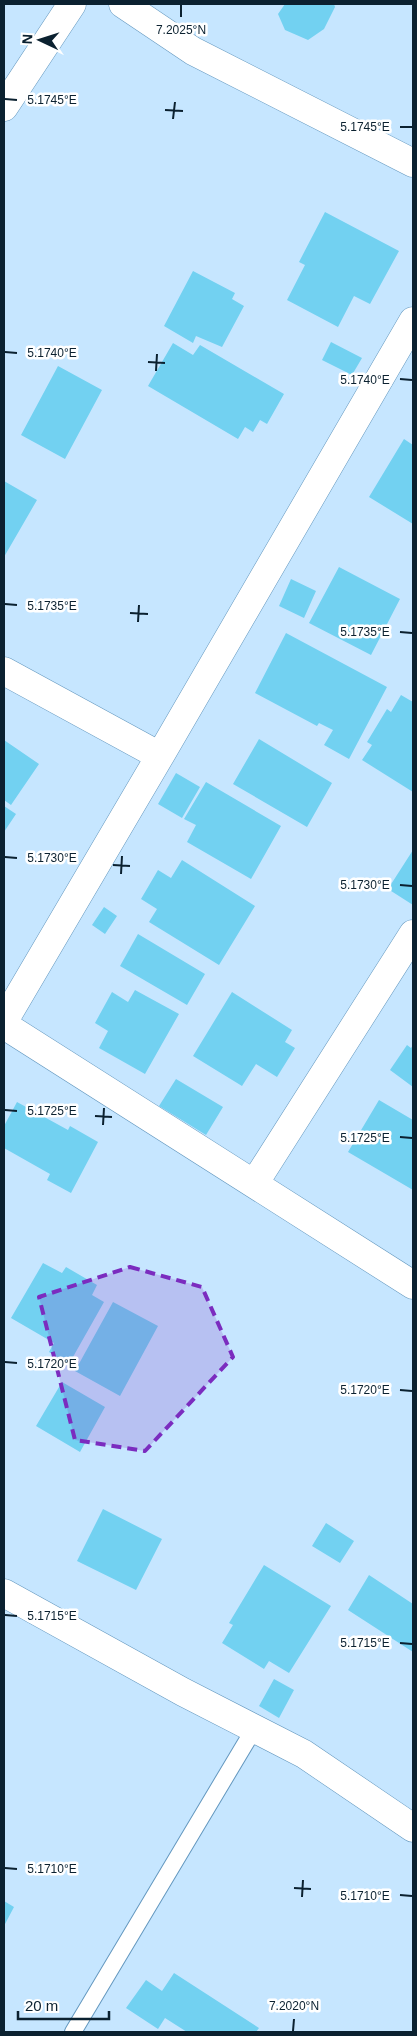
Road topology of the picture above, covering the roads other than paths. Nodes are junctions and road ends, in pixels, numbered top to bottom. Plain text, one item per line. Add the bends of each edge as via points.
1 (72, 4) edge
2 (123, 4) edge
3 (4, 107) edge
4 (413, 163) edge
5 (413, 321) edge
6 (4, 671) edge
7 (160, 756) junction
8 (413, 934) edge
9 (4, 1021) edge
10 (4, 1025) edge
11 (254, 1184) junction
12 (413, 1285) edge
13 (4, 1593) edge
14 (254, 1729) junction
15 (413, 1828) edge
16 (73, 2032) edge

1 - 3 street
2 - 4 street via 193,52
5 - 7 street
6 - 7 street
7 - 9 street
8 - 11 street
10 - 11 street
11 - 12 street
13 - 14 street
14 - 15 street via 304,1754
14 - 16 lane

